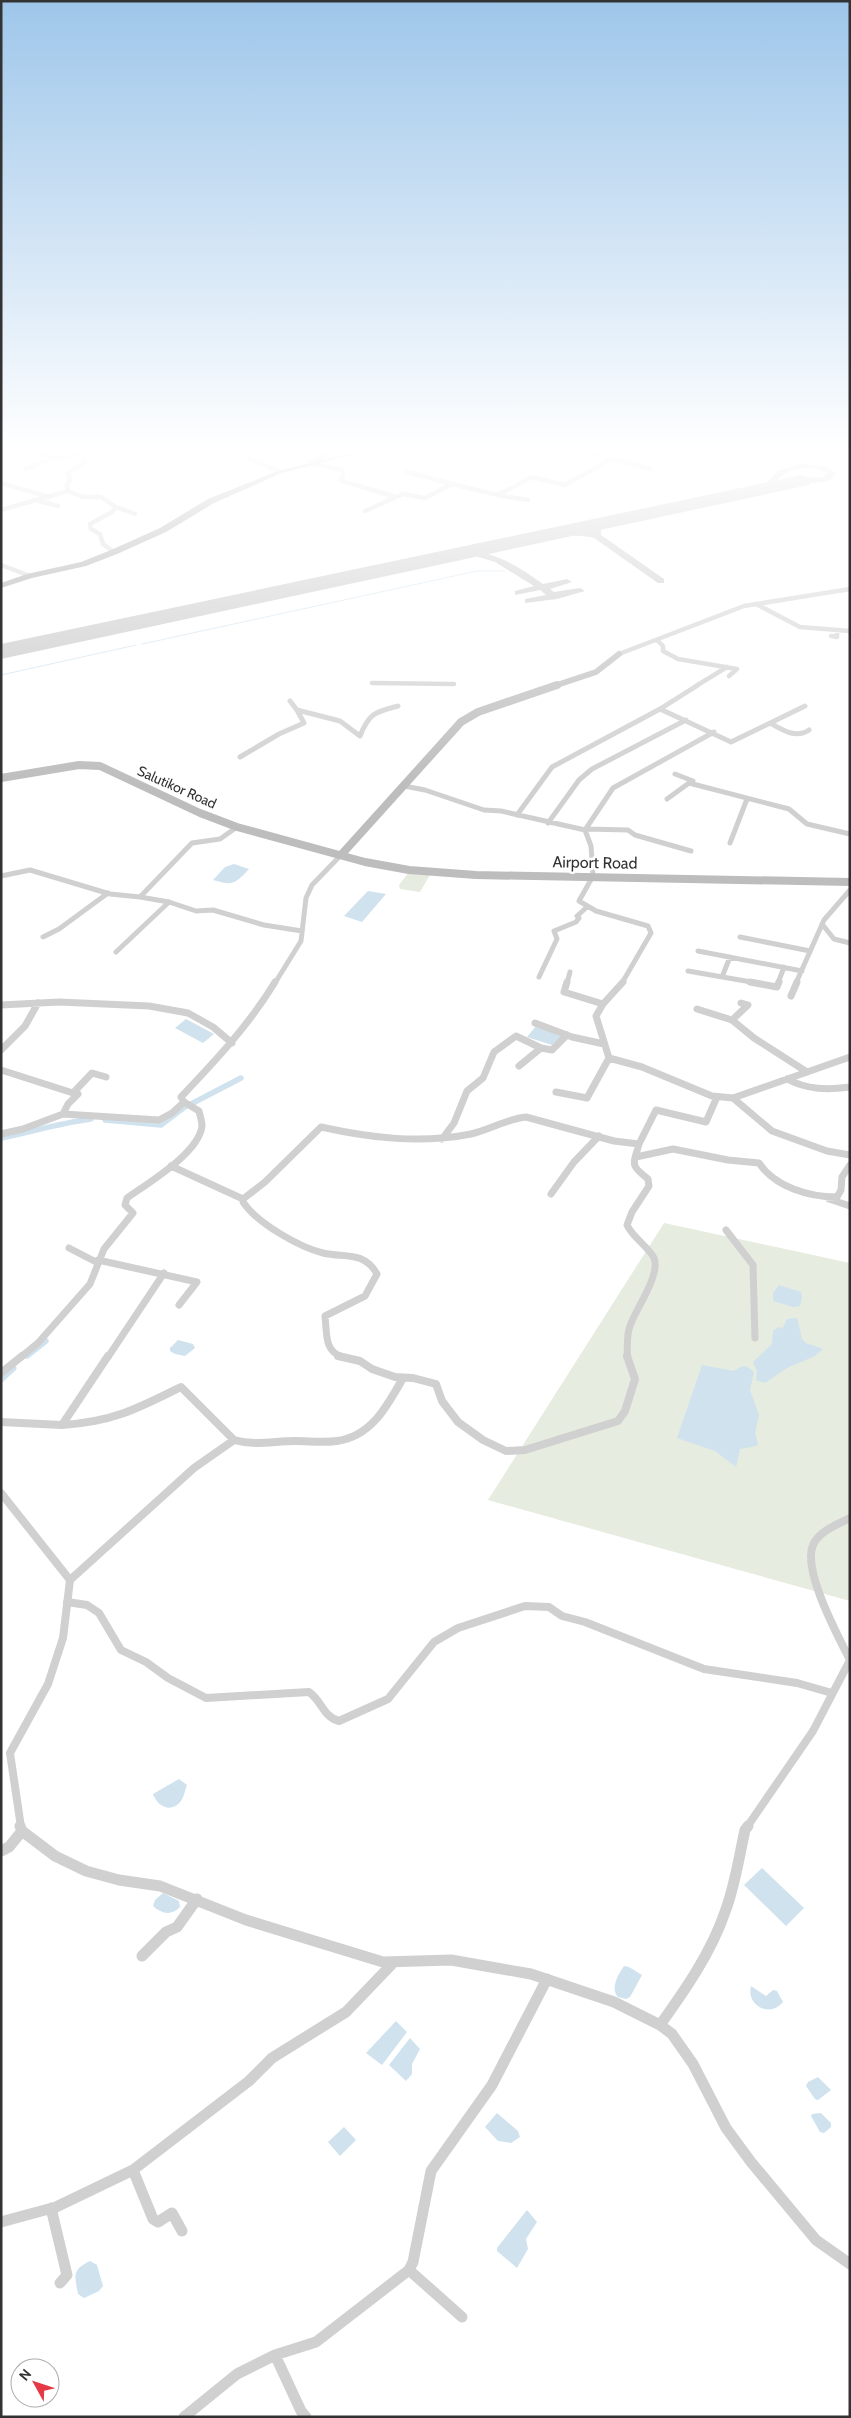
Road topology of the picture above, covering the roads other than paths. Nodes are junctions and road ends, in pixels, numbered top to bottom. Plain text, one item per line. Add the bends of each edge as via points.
1 (86, 563) edge
2 (1, 565) edge
3 (30, 576) junction
4 (1, 586) edge
5 (850, 589) edge
6 (756, 604) junction
7 (837, 631) junction
8 (850, 631) edge
9 (831, 636) dead end
10 (658, 641) junction
11 (619, 654) joint
12 (727, 667) junction
13 (730, 676) dead end
14 (372, 683) dead end
15 (454, 684) dead end
16 (290, 701) dead end
17 (398, 706) dead end
18 (805, 706) dead end
19 (297, 710) junction
20 (660, 710) junction
21 (686, 720) junction
22 (770, 723) junction
23 (809, 730) dead end
24 (714, 732) junction
25 (240, 756) dead end
26 (674, 774) dead end
27 (1, 778) edge
28 (690, 783) junction
29 (404, 786) junction
30 (666, 799) dead end
31 (747, 799) junction
32 (517, 815) junction
33 (548, 823) junction
34 (237, 827) junction
35 (585, 830) junction
36 (850, 834) edge
37 (730, 843) dead end
38 (691, 850) dead end
39 (341, 855) junction
40 (1, 876) edge
41 (593, 876) junction
42 (850, 882) edge
43 (850, 890) edge
44 (108, 893) junction
45 (140, 897) junction
46 (169, 902) junction
47 (587, 907) junction
48 (822, 924) junction
49 (302, 931) junction
50 (43, 937) dead end
51 (740, 937) dead end
52 (850, 943) edge
53 (698, 951) dead end
54 (810, 951) junction
55 (116, 952) dead end
56 (730, 957) junction
57 (784, 967) junction
58 (688, 971) dead end
59 (802, 971) junction
60 (570, 972) dead end
61 (540, 977) dead end
62 (722, 977) junction
63 (791, 996) dead end
64 (38, 1003) junction
65 (741, 1003) dead end
66 (3, 1004) edge
67 (603, 1004) junction
68 (697, 1009) dead end
69 (1, 1012) edge
70 (732, 1020) junction
71 (535, 1023) dead end
72 (566, 1035) junction
73 (5, 1043) edge
74 (232, 1043) junction
75 (604, 1044) junction
76 (541, 1048) junction
77 (1, 1050) edge
78 (850, 1057) edge
79 (609, 1058) junction
80 (519, 1066) dead end
81 (1, 1070) edge
82 (807, 1072) junction
83 (106, 1077) dead end
84 (787, 1079) junction
85 (850, 1087) edge
86 (556, 1092) dead end
87 (73, 1093) junction
88 (718, 1097) junction
89 (733, 1098) junction
90 (184, 1102) junction
91 (63, 1114) junction
92 (1, 1134) edge
93 (599, 1136) junction
94 (442, 1139) junction
95 (638, 1144) junction
96 (850, 1155) edge
97 (636, 1157) junction
98 (171, 1166) junction
99 (850, 1166) edge
100 (551, 1194) dead end
101 (826, 1198) junction
102 (243, 1199) junction
103 (850, 1206) edge
104 (726, 1230) dead end
105 (69, 1248) dead end
106 (98, 1262) junction
107 (164, 1273) junction
108 (179, 1305) dead end
109 (755, 1338) dead end
110 (1, 1373) edge
111 (403, 1378) junction
112 (1, 1422) edge
113 (62, 1425) junction
114 (234, 1440) junction
115 (1, 1493) edge
116 (850, 1518) edge
117 (70, 1580) junction
118 (67, 1602) junction
119 (832, 1692) junction
120 (22, 1831) junction
121 (1, 1851) edge
122 (197, 1899) junction
123 (142, 1956) dead end
124 (394, 1962) junction
125 (548, 1979) junction
126 (660, 2025) junction
127 (133, 2170) junction
128 (51, 2208) junction
129 (1, 2222) edge
130 (182, 2231) dead end
131 (850, 2264) edge
132 (409, 2270) junction
133 (60, 2283) dead end
134 (462, 2317) dead end
135 (275, 2355) junction
136 (184, 2417) edge
137 (306, 2417) edge

1 - 3 highway
2 - 3 street
3 - 4 highway
5 - 6 street
6 - 7 street via 800,627
6 - 10 street via 728,611
7 - 8 street
7 - 9 street via 837,637
10 - 11 street
10 - 12 street via 663,651 678,659
11 - 29 main road via 596,672 478,712 462,722
12 - 13 street via 738,670
12 - 20 street
14 - 15 street
16 - 19 street
17 - 19 street via 372,713 367,717 360,736 340,721
18 - 22 street
19 - 25 street via 304,723
20 - 21 street
20 - 32 street via 552,767
21 - 24 street
21 - 33 street via 592,769 579,780
22 - 23 street via 797,736
22 - 24 street via 731,742
24 - 35 street via 613,788
26 - 28 street via 693,781
27 - 34 main road, Salutikor Road via 79,765 100,766
28 - 30 street
28 - 31 street
29 - 32 street via 484,810
29 - 39 main road
31 - 36 street via 790,810 807,824
31 - 37 street
32 - 33 street
33 - 35 street
34 - 39 main road, Salutikor Road
34 - 45 street via 220,839 192,843
35 - 38 street via 628,830 635,836
35 - 41 street via 591,846
39 - 41 main road, Airport Road via 409,870 476,875
39 - 49 street via 312,885 306,898
40 - 44 street via 30,870
41 - 42 main road, Airport Road
41 - 47 street via 579,900
43 - 48 street
44 - 45 street
44 - 50 street
45 - 46 street
46 - 49 street via 196,911 213,910 264,925
46 - 55 street
47 - 61 street via 577,916 576,922 554,930 557,939
47 - 67 street via 648,926 651,933 624,981
48 - 52 street via 834,939
48 - 54 street
49 - 74 street via 301,941
51 - 54 street
53 - 56 street
54 - 59 street
56 - 57 street
56 - 62 street
57 - 59 street
57 - 62 street via 777,987
58 - 62 street
59 - 63 street
60 - 67 street via 564,992
64 - 66 street
64 - 73 street via 25,1026
64 - 74 street via 149,1006 188,1013 213,1027
65 - 70 street via 748,1005
66 - 69 street
67 - 75 street via 596,1016
68 - 70 street
70 - 82 street
71 - 72 street
72 - 75 street
72 - 76 street via 552,1050
73 - 77 street
74 - 90 street via 181,1097
75 - 79 street
76 - 80 street
76 - 94 street via 516,1036 494,1052 483,1078 467,1091 454,1123
78 - 82 street
79 - 86 street via 587,1098
79 - 88 street via 642,1067
81 - 87 street
82 - 84 street
83 - 87 street via 92,1073
84 - 85 street via 803,1088
84 - 89 street
87 - 91 street via 78,1094
88 - 89 street
88 - 95 street via 706,1122 656,1110
89 - 96 street via 772,1132 827,1151
90 - 91 street via 159,1120
90 - 98 street via 198,1111 202,1127 191,1148
91 - 92 street via 23,1130
93 - 94 street via 521,1118 476,1133
93 - 95 street
93 - 100 street via 574,1162
94 - 102 street via 383,1140 321,1128
95 - 97 street
97 - 101 street via 673,1149 728,1160 751,1161 759,1163 762,1171 776,1180
97 - 111 street via 634,1168 648,1179 649,1186 632,1212 628,1225 632,1235 653,1256 655,1263 647,1294 629,1327 628,1358 635,1379 625,1411 618,1421 525,1450 506,1450 476,1436 458,1422 442,1401 436,1384
98 - 102 street
98 - 106 street via 127,1198 125,1205 133,1213
99 - 101 street via 841,1177 841,1190 837,1197
101 - 103 street
102 - 111 street via 242,1202 257,1218 316,1249 352,1254 374,1266 377,1274 365,1296 325,1316 328,1346 334,1355
104 - 109 street via 753,1265
105 - 106 street
106 - 107 street
106 - 110 street via 90,1284 54,1326
107 - 108 street via 197,1282
107 - 113 street
111 - 114 street via 376,1423 347,1439 282,1441 261,1445
112 - 113 street
113 - 114 street via 91,1423 129,1413 181,1387
114 - 117 street via 194,1468
115 - 117 street
116 - 119 street via 822,1533 812,1547 814,1579 850,1660
117 - 118 street
118 - 119 street via 86,1605 99,1613 121,1650 206,1698 310,1692 328,1718 339,1721 388,1699 434,1642 442,1637 458,1628 524,1606 549,1607 562,1616 704,1669 797,1683
118 - 120 street via 63,1638 48,1684 10,1753
119 - 126 street via 812,1731 745,1830 719,1928 689,1985
120 - 121 street via 9,1847
120 - 122 street via 54,1856 86,1871 160,1886
122 - 123 street via 177,1927 166,1932
122 - 124 street via 246,1920 383,1962
124 - 125 street via 452,1960
124 - 127 street via 346,2012 272,2058 249,2081
125 - 126 street via 614,2002
125 - 132 street via 492,2085 431,2171
126 - 131 street via 672,2034 693,2064 726,2128 751,2162 816,2240
127 - 128 street
127 - 130 street via 153,2219 158,2222 172,2213
128 - 129 street
128 - 133 street via 66,2274
132 - 134 street
132 - 135 street via 316,2342
135 - 136 street via 237,2374
135 - 137 street

